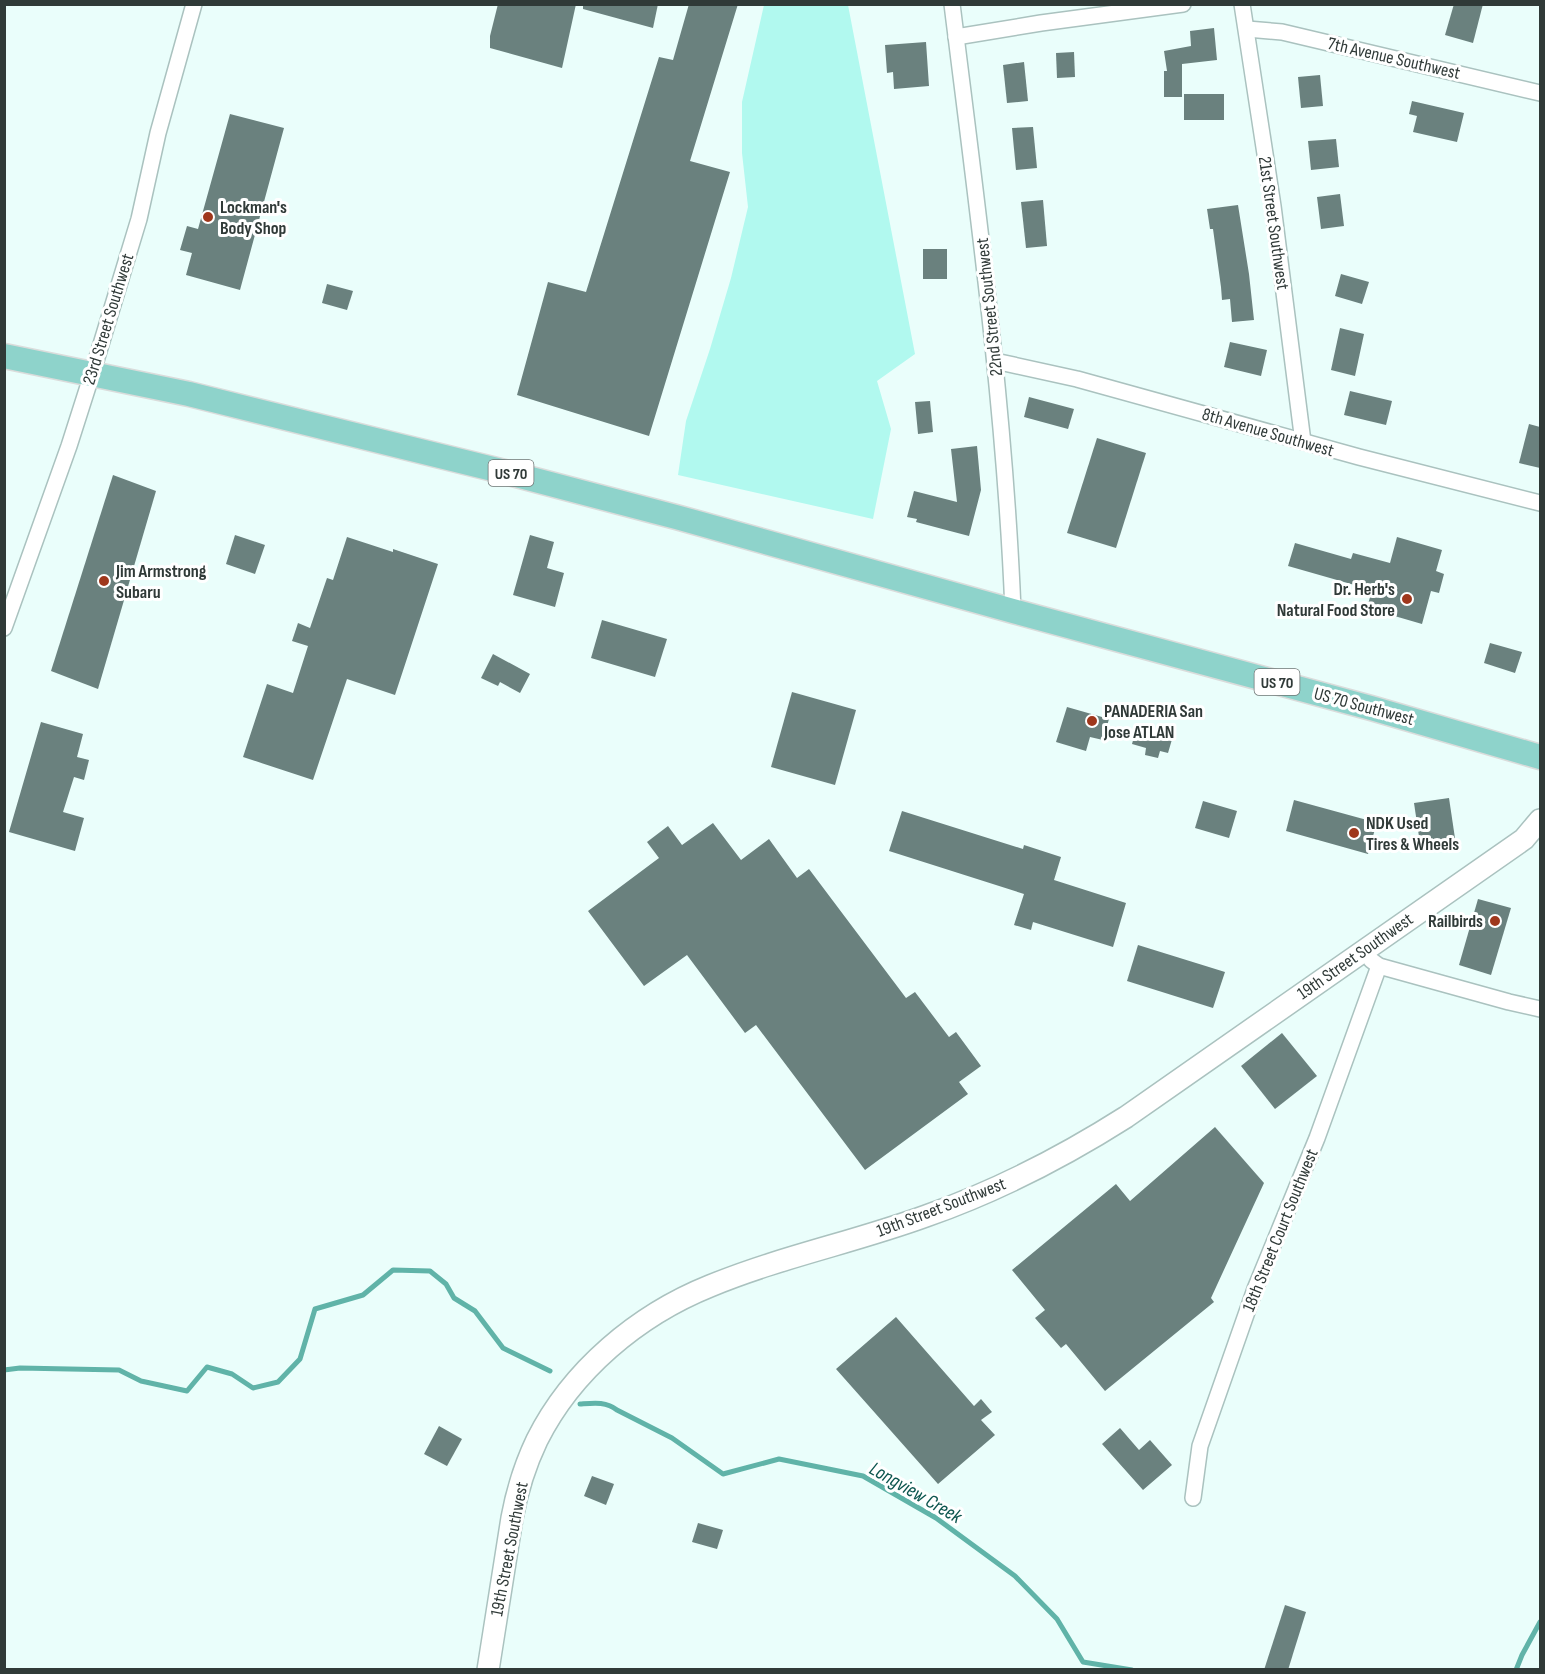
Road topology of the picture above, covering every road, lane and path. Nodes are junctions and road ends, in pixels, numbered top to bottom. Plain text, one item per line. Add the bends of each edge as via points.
1 (194, 4) edge
2 (952, 4) edge
3 (1183, 4) edge
4 (1242, 4) edge
5 (1247, 29) junction
6 (956, 37) junction
7 (1540, 93) edge
8 (4, 356) edge
9 (995, 361) junction
10 (92, 374) junction
11 (1303, 442) junction
12 (1540, 503) edge
13 (1013, 611) junction
14 (4, 628) edge
15 (1540, 757) edge
16 (1540, 820) edge
17 (1362, 951) junction
18 (1379, 966) junction
19 (1540, 1009) edge
20 (1193, 1498) dead end
21 (488, 1670) edge

1 - 10 street, 23rd Street Southwest via 139,219
2 - 6 street, 22nd Street Southwest
3 - 6 street
4 - 5 street, 21st Street Southwest
5 - 7 street, 7th Avenue Southwest via 1282,32
5 - 11 street, 21st Street Southwest
6 - 9 street, 22nd Street Southwest
8 - 10 main road, US 70
9 - 11 street, 8th Avenue Southwest via 1077,379
9 - 13 street, 22nd Street Southwest
10 - 13 main road, US 70 via 488,467
10 - 14 street, 23rd Street Southwest
11 - 12 street, 8th Avenue Southwest
13 - 15 main road, US 70 Southwest / US 70
16 - 17 street, 19th Street Southwest via 1524,839
17 - 18 street
17 - 21 street, 19th Street Southwest via 1126,1117 1046,1164 927,1216 709,1286 653,1315 612,1345 558,1405 525,1468 512,1518
18 - 19 street
18 - 20 street, 18th Street Court Southwest via 1317,1138 1255,1289 1200,1446

